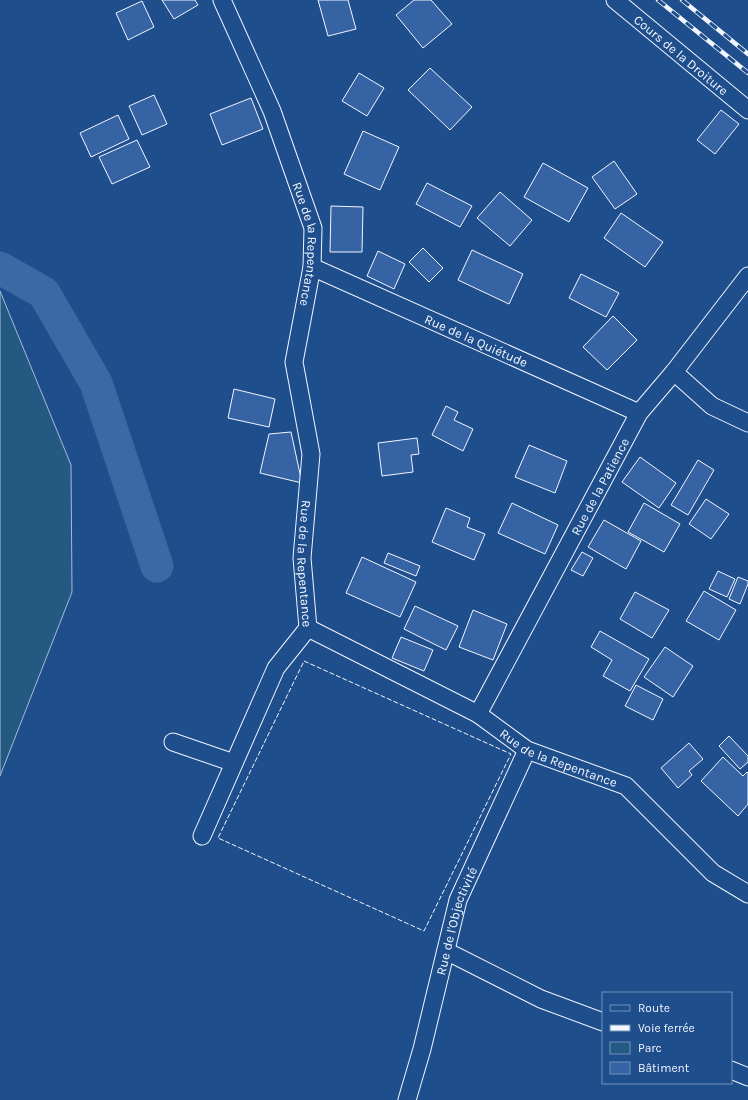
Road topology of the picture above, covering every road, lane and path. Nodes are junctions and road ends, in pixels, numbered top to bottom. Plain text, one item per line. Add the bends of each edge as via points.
1 (222, 0) edge
2 (615, 0) edge
3 (748, 110) edge
4 (312, 267) junction
5 (748, 276) edge
6 (674, 372) junction
7 (639, 413) junction
8 (748, 423) edge
9 (308, 628) junction
10 (478, 714) junction
11 (173, 742) dead end
12 (527, 750) junction
13 (234, 763) junction
14 (202, 836) dead end
15 (748, 894) edge
16 (446, 951) junction
17 (602, 1022) edge
18 (732, 1070) edge
19 (748, 1077) edge
20 (407, 1100) edge

1 - 4 street, Rue de la Repentance via 272,111 313,228
2 - 3 street, Cours de la Droiture
4 - 7 street, Rue de la Quiétude
4 - 9 street, Rue de la Repentance via 294,362 310,454 302,558
5 - 6 street, Rue de la Patience
6 - 7 street, Rue de la Patience
6 - 8 street via 712,406
7 - 10 street, Rue de la Patience
9 - 10 street, Rue de la Repentance
9 - 13 street via 276,668
10 - 12 street, Rue de la Repentance
11 - 13 street
12 - 15 street, Rue de la Repentance via 626,786 713,872
12 - 16 street, Rue de l'Objectivité via 458,900
13 - 14 street
16 - 17 street via 541,999
16 - 20 street, Rue de l'Objectivité
18 - 19 street

